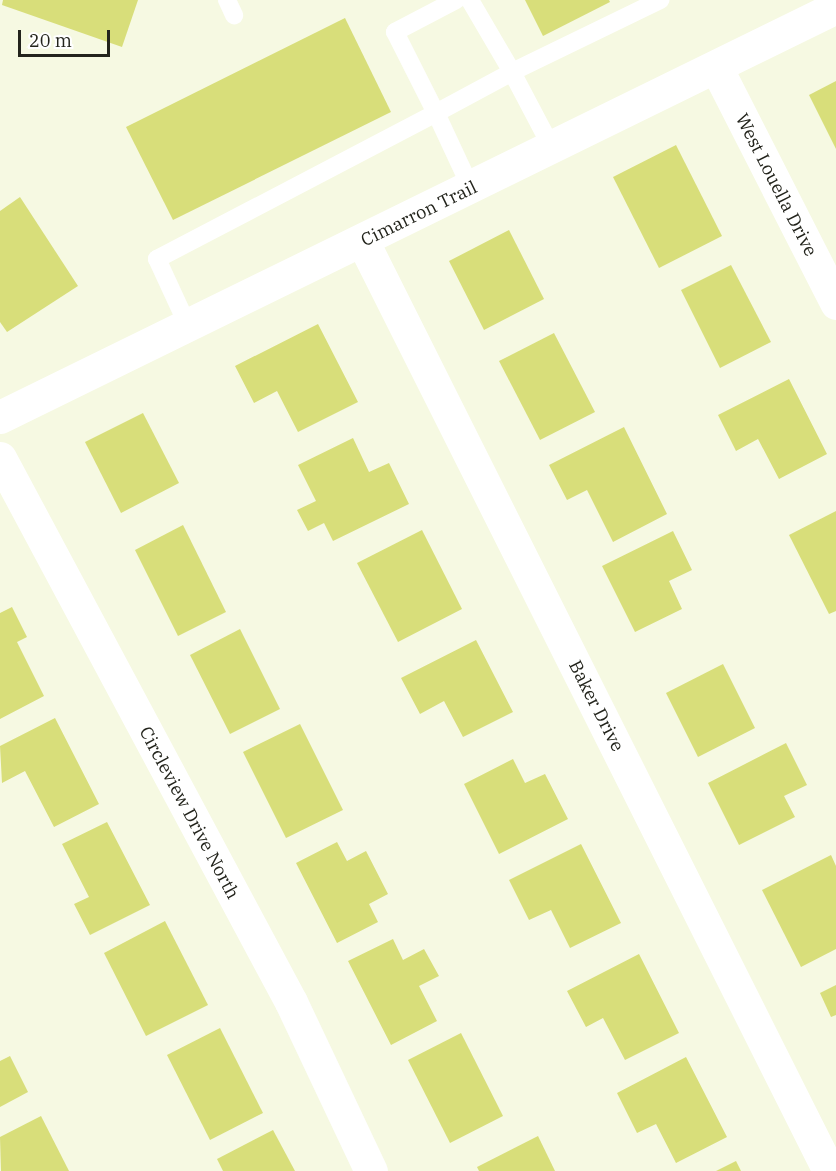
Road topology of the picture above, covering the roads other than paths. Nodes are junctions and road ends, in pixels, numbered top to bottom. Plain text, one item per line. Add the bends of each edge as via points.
1 (456, 0) edge
2 (470, 0) edge
3 (660, 0) edge
4 (836, 7) edge
5 (716, 67) junction
6 (512, 72) junction
7 (436, 113) junction
8 (552, 148) junction
9 (471, 188) junction
10 (363, 242) junction
11 (836, 303) edge
12 (188, 326) junction
13 (0, 417) edge
14 (0, 458) edge
15 (371, 1171) edge
16 (829, 1171) edge

1 - 7 lane via 395,32
2 - 6 lane
3 - 6 lane
4 - 5 street, Cimarron Trail
5 - 8 street, Cimarron Trail
5 - 11 street, West Louella Drive
6 - 7 lane
6 - 8 lane
7 - 9 lane
7 - 12 lane via 156,259
8 - 9 street, Cimarron Trail
9 - 10 street, Cimarron Trail
10 - 12 street, Cimarron Trail
10 - 16 street, Baker Drive
12 - 13 street, Cimarron Trail
14 - 15 street, Circleview Drive North via 291,1002

